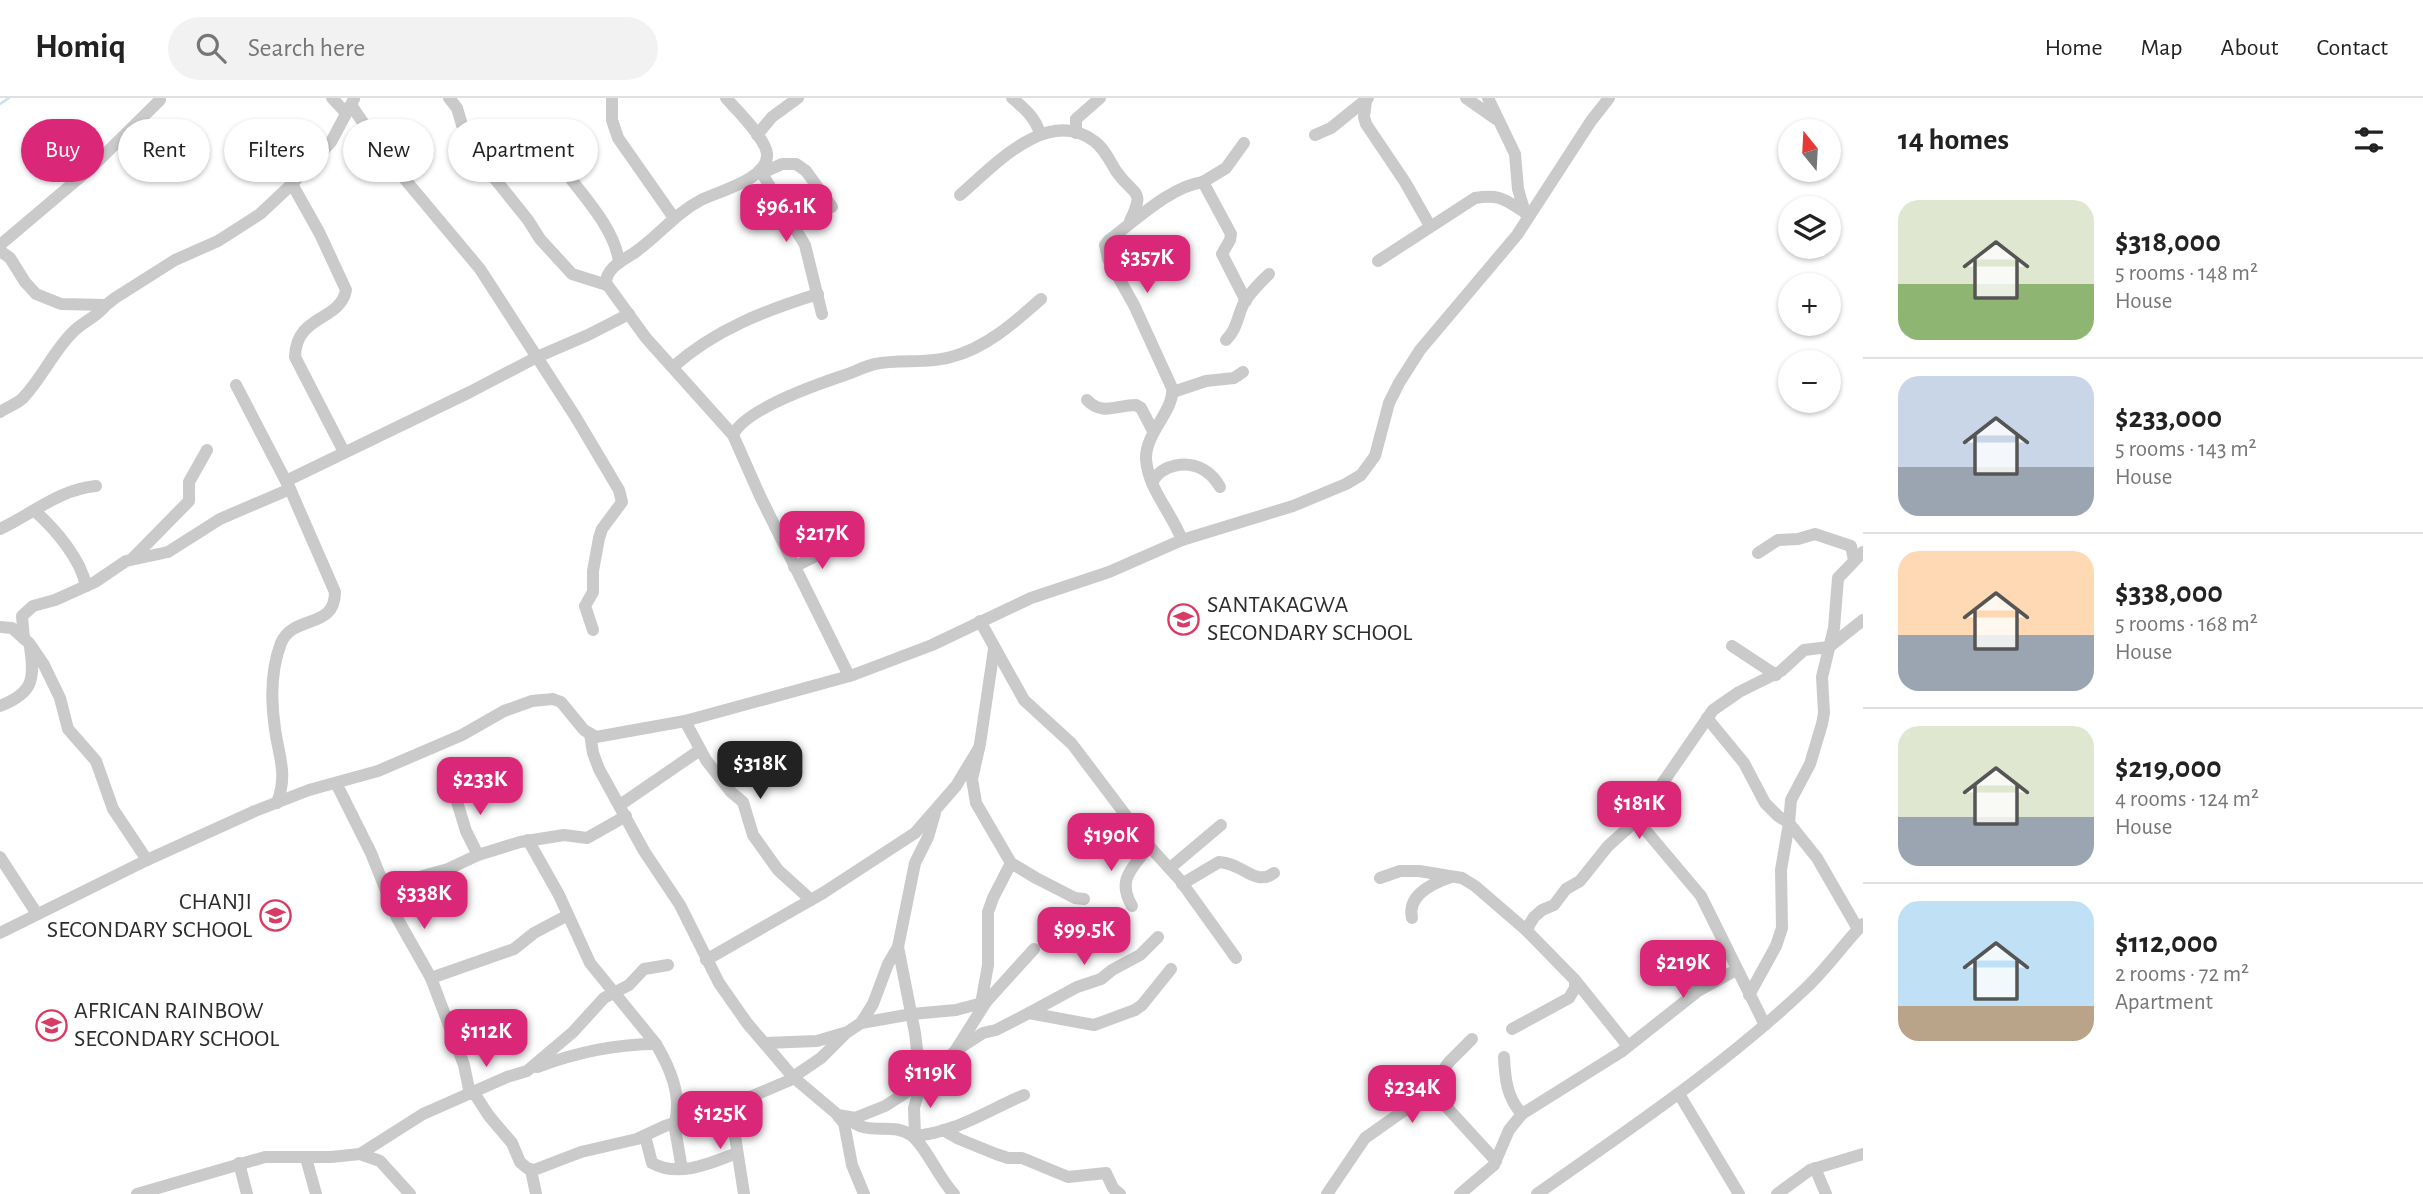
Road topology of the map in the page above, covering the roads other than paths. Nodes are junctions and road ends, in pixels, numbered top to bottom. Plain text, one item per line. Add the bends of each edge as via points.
1 (332, 98) edge
2 (449, 98) edge
3 (612, 98) edge
4 (726, 98) edge
5 (798, 98) edge
6 (1012, 98) edge
7 (1100, 98) edge
8 (1466, 98) edge
9 (1488, 98) edge
10 (1609, 98) edge
11 (1367, 99) edge
12 (160, 100) dead end
13 (350, 105) edge
14 (1499, 122) junction
15 (1076, 132) junction
16 (1040, 134) junction
17 (757, 135) junction
18 (1315, 135) dead end
19 (1244, 143) dead end
20 (761, 172) junction
21 (574, 182) edge
22 (1203, 182) junction
23 (292, 184) junction
24 (960, 195) dead end
25 (832, 207) dead end
26 (1526, 216) junction
27 (674, 218) junction
28 (1128, 225) junction
29 (1430, 226) junction
30 (0, 245) edge
31 (0, 251) edge
32 (1378, 261) dead end
33 (619, 262) junction
34 (1269, 274) dead end
35 (607, 285) junction
36 (818, 294) junction
37 (1041, 299) dead end
38 (1245, 301) junction
39 (105, 306) junction
40 (629, 314) junction
41 (822, 314) dead end
42 (1226, 340) dead end
43 (537, 357) junction
44 (673, 367) junction
45 (1243, 372) dead end
46 (236, 385) dead end
47 (1173, 392) junction
48 (1087, 400) dead end
49 (0, 412) edge
50 (1153, 431) junction
51 (733, 435) junction
52 (207, 450) dead end
53 (344, 452) junction
54 (1153, 483) junction
55 (288, 485) junction
56 (96, 486) dead end
57 (1220, 486) dead end
58 (35, 510) junction
59 (0, 529) edge
60 (1182, 540) junction
61 (836, 546) dead end
62 (1758, 552) dead end
63 (1858, 556) edge
64 (132, 559) junction
65 (794, 566) junction
66 (86, 586) junction
67 (1863, 620) edge
68 (980, 621) junction
69 (0, 627) edge
70 (593, 630) dead end
71 (27, 641) junction
72 (1732, 646) dead end
73 (1829, 647) junction
74 (994, 649) junction
75 (1776, 675) junction
76 (849, 676) junction
77 (0, 706) edge
78 (1707, 718) junction
79 (685, 721) junction
80 (590, 734) junction
81 (979, 748) junction
82 (700, 750) junction
83 (336, 783) junction
84 (454, 792) dead end
85 (277, 803) junction
86 (623, 810) junction
87 (936, 811) junction
88 (1637, 820) junction
89 (1789, 823) junction
90 (1220, 825) dead end
91 (528, 840) junction
92 (1149, 846) junction
93 (478, 855) junction
94 (0, 857) edge
95 (147, 860) junction
96 (1012, 863) junction
97 (1170, 868) junction
98 (1274, 873) dead end
99 (1451, 876) junction
100 (1380, 878) dead end
101 (1182, 884) junction
102 (386, 891) junction
103 (811, 900) junction
104 (1084, 900) dead end
105 (1132, 906) dead end
106 (37, 914) junction
107 (568, 915) junction
108 (1412, 918) dead end
109 (1861, 927) edge
110 (1526, 930) junction
111 (0, 933) edge
112 (1158, 937) dead end
113 (898, 947) junction
114 (1034, 948) dead end
115 (1236, 958) dead end
116 (706, 960) junction
117 (668, 965) dead end
118 (1171, 969) dead end
119 (1736, 970) junction
120 (1670, 971) dead end
121 (431, 978) junction
122 (1575, 980) junction
123 (1712, 982) junction
124 (614, 993) junction
125 (1749, 995) junction
126 (984, 1003) junction
127 (1029, 1013) junction
128 (912, 1014) junction
129 (861, 1023) junction
130 (1765, 1026) junction
131 (1512, 1029) dead end
132 (846, 1032) junction
133 (1472, 1039) dead end
134 (765, 1043) junction
135 (656, 1044) junction
136 (1628, 1046) junction
137 (955, 1051) junction
138 (1504, 1057) dead end
139 (527, 1071) junction
140 (794, 1077) junction
141 (921, 1083) junction
142 (1431, 1090) junction
143 (472, 1094) junction
144 (1679, 1094) junction
145 (1024, 1095) dead end
146 (730, 1104) junction
147 (1522, 1114) junction
148 (843, 1117) junction
149 (674, 1122) junction
150 (943, 1130) junction
151 (645, 1136) junction
152 (914, 1136) junction
153 (737, 1153) junction
154 (360, 1154) junction
155 (1863, 1154) edge
156 (306, 1158) junction
157 (1496, 1161) junction
158 (239, 1163) junction
159 (1815, 1168) junction
160 (682, 1169) junction
161 (531, 1170) junction
162 (943, 1189) edge
163 (160, 1191) edge
164 (136, 1194) edge
165 (247, 1194) edge
166 (316, 1194) edge
167 (410, 1194) edge
168 (536, 1194) edge
169 (744, 1194) edge
170 (864, 1194) edge
171 (954, 1194) edge
172 (1120, 1194) edge
173 (1327, 1194) edge
174 (1460, 1194) edge
175 (1537, 1194) edge
176 (1739, 1194) edge
177 (1777, 1194) edge
178 (1826, 1194) edge

1 - 13 street
2 - 35 street via 479,159 540,239 572,274
3 - 27 street via 618,138
4 - 17 street
5 - 17 street
6 - 16 street via 1026,109
7 - 15 street via 1076,119
8 - 14 street
9 - 14 street
10 - 26 street
11 - 18 street
11 - 29 street via 1366,124
12 - 30 street via 91,168
13 - 23 street via 331,142
13 - 43 street via 388,159 480,269
14 - 26 street via 1517,160 1518,189
15 - 16 street
15 - 28 street via 1100,146 1138,198
16 - 24 street
17 - 20 street via 767,155
19 - 22 street via 1226,168
20 - 25 street via 796,164
20 - 27 street
20 - 36 street via 802,238
21 - 33 street via 605,226
22 - 28 street via 1180,189
22 - 38 street via 1231,234 1222,254
23 - 39 street via 260,214 218,241 175,260
23 - 53 street via 346,290 340,303 303,330 295,349
26 - 29 street via 1498,196 1487,195
26 - 60 street via 1496,261 1408,368 1389,403 1375,456 1361,474 1293,506
27 - 33 street
28 - 47 street via 1109,240 1105,251
29 - 32 street
31 - 39 street via 36,294 61,304
33 - 35 street via 607,274
34 - 38 street
35 - 40 street
36 - 41 street
36 - 44 street via 746,320
37 - 51 street via 1006,330 975,347 950,358 875,364 816,384 745,421
38 - 42 street via 1236,330
39 - 49 street via 61,344 22,399
40 - 43 street
40 - 44 street
43 - 53 street
43 - 70 street via 622,497 598,538 593,592 585,606
44 - 51 street
45 - 47 street
46 - 55 street
47 - 50 street
48 - 50 street via 1104,410 1136,405
50 - 54 street via 1146,459
51 - 65 street
52 - 64 street via 189,482 189,501
53 - 55 street
54 - 57 street via 1163,470 1195,465
54 - 60 street
55 - 64 street via 220,519 173,550
55 - 85 street via 334,585 335,600 329,612 292,629 280,646 273,686 283,768
56 - 58 street via 76,489
58 - 59 street
58 - 66 street via 71,552
60 - 68 street
61 - 65 street
62 - 63 street via 1778,540 1821,535 1851,546
63 - 73 street via 1838,578
64 - 66 street
65 - 76 street
66 - 71 street via 26,611 21,622
67 - 73 street
68 - 74 street
68 - 76 street via 932,645
69 - 71 street via 12,628
71 - 77 street via 33,665 29,688
71 - 95 street via 54,684 68,729 93,756 113,809
72 - 75 street
73 - 75 street via 1804,650
73 - 89 street via 1822,677 1822,724 1810,764 1791,800
74 - 81 street
74 - 92 street via 1024,700 1072,744
75 - 78 street via 1721,703
76 - 79 street
78 - 88 street
78 - 89 street via 1744,763 1765,803
79 - 80 street via 606,736
79 - 82 street
80 - 83 street via 561,702 532,701 378,771
80 - 86 street via 599,769
81 - 87 street
81 - 96 street via 973,791
82 - 86 street
82 - 103 street via 743,802 753,835 778,870
83 - 85 street
83 - 102 street
84 - 93 street
85 - 95 street
86 - 91 street via 587,838 564,835
86 - 116 street via 680,905
87 - 103 street via 915,833
87 - 113 street via 915,863
88 - 110 street via 1580,881 1534,916
88 - 119 street via 1700,895
89 - 109 street
89 - 125 street via 1782,863 1782,928
90 - 97 street
91 - 93 street
91 - 107 street
92 - 97 street
92 - 105 street via 1125,883
93 - 102 street
94 - 106 street
95 - 106 street
96 - 104 street
96 - 126 street via 988,912
97 - 101 street
98 - 101 street via 1258,878 1219,862
99 - 100 street via 1408,870
99 - 108 street via 1425,888 1413,904
99 - 110 street via 1475,886
101 - 115 street
102 - 121 street
103 - 116 street
106 - 111 street
107 - 121 street via 514,949
107 - 124 street via 590,963
109 - 130 street via 1814,981
110 - 122 street
112 - 127 street via 1140,955 1101,979
113 - 128 street
113 - 129 street
114 - 126 street
116 - 134 street
117 - 124 street via 644,969
118 - 127 street via 1142,1005 1104,1023
119 - 123 street
119 - 125 street
120 - 123 street via 1686,984
121 - 143 street
122 - 131 street via 1569,998
122 - 136 street
123 - 136 street
124 - 135 street
124 - 139 street
125 - 130 street
126 - 128 street
126 - 137 street
127 - 137 street
128 - 129 street
128 - 141 street
129 - 132 street
130 - 144 street
132 - 134 street via 817,1041
132 - 140 street
133 - 142 street via 1449,1062
134 - 140 street
135 - 139 street via 567,1056
135 - 149 street via 677,1095
136 - 147 street
137 - 141 street
138 - 147 street via 1507,1087
139 - 143 street
140 - 146 street
140 - 148 street
141 - 148 street via 869,1114
141 - 152 street via 914,1108
142 - 157 street
142 - 173 street via 1365,1138
143 - 154 street via 411,1121
143 - 161 street via 512,1143 520,1162
144 - 175 street
144 - 176 street
145 - 150 street
146 - 149 street
146 - 153 street
147 - 157 street via 1509,1130
148 - 152 street via 861,1128 892,1129
148 - 170 street via 852,1165
149 - 151 street
149 - 160 street
150 - 152 street
150 - 172 street via 996,1154 1022,1158 1068,1177 1106,1173
151 - 160 street via 652,1163
151 - 161 street
152 - 162 street
153 - 160 street
153 - 169 street
154 - 156 street
154 - 167 street via 380,1161
155 - 159 street
156 - 158 street via 265,1157
156 - 166 street
157 - 174 street
158 - 163 street
158 - 165 street
159 - 177 street
159 - 178 street
161 - 168 street
162 - 171 street
163 - 164 street

